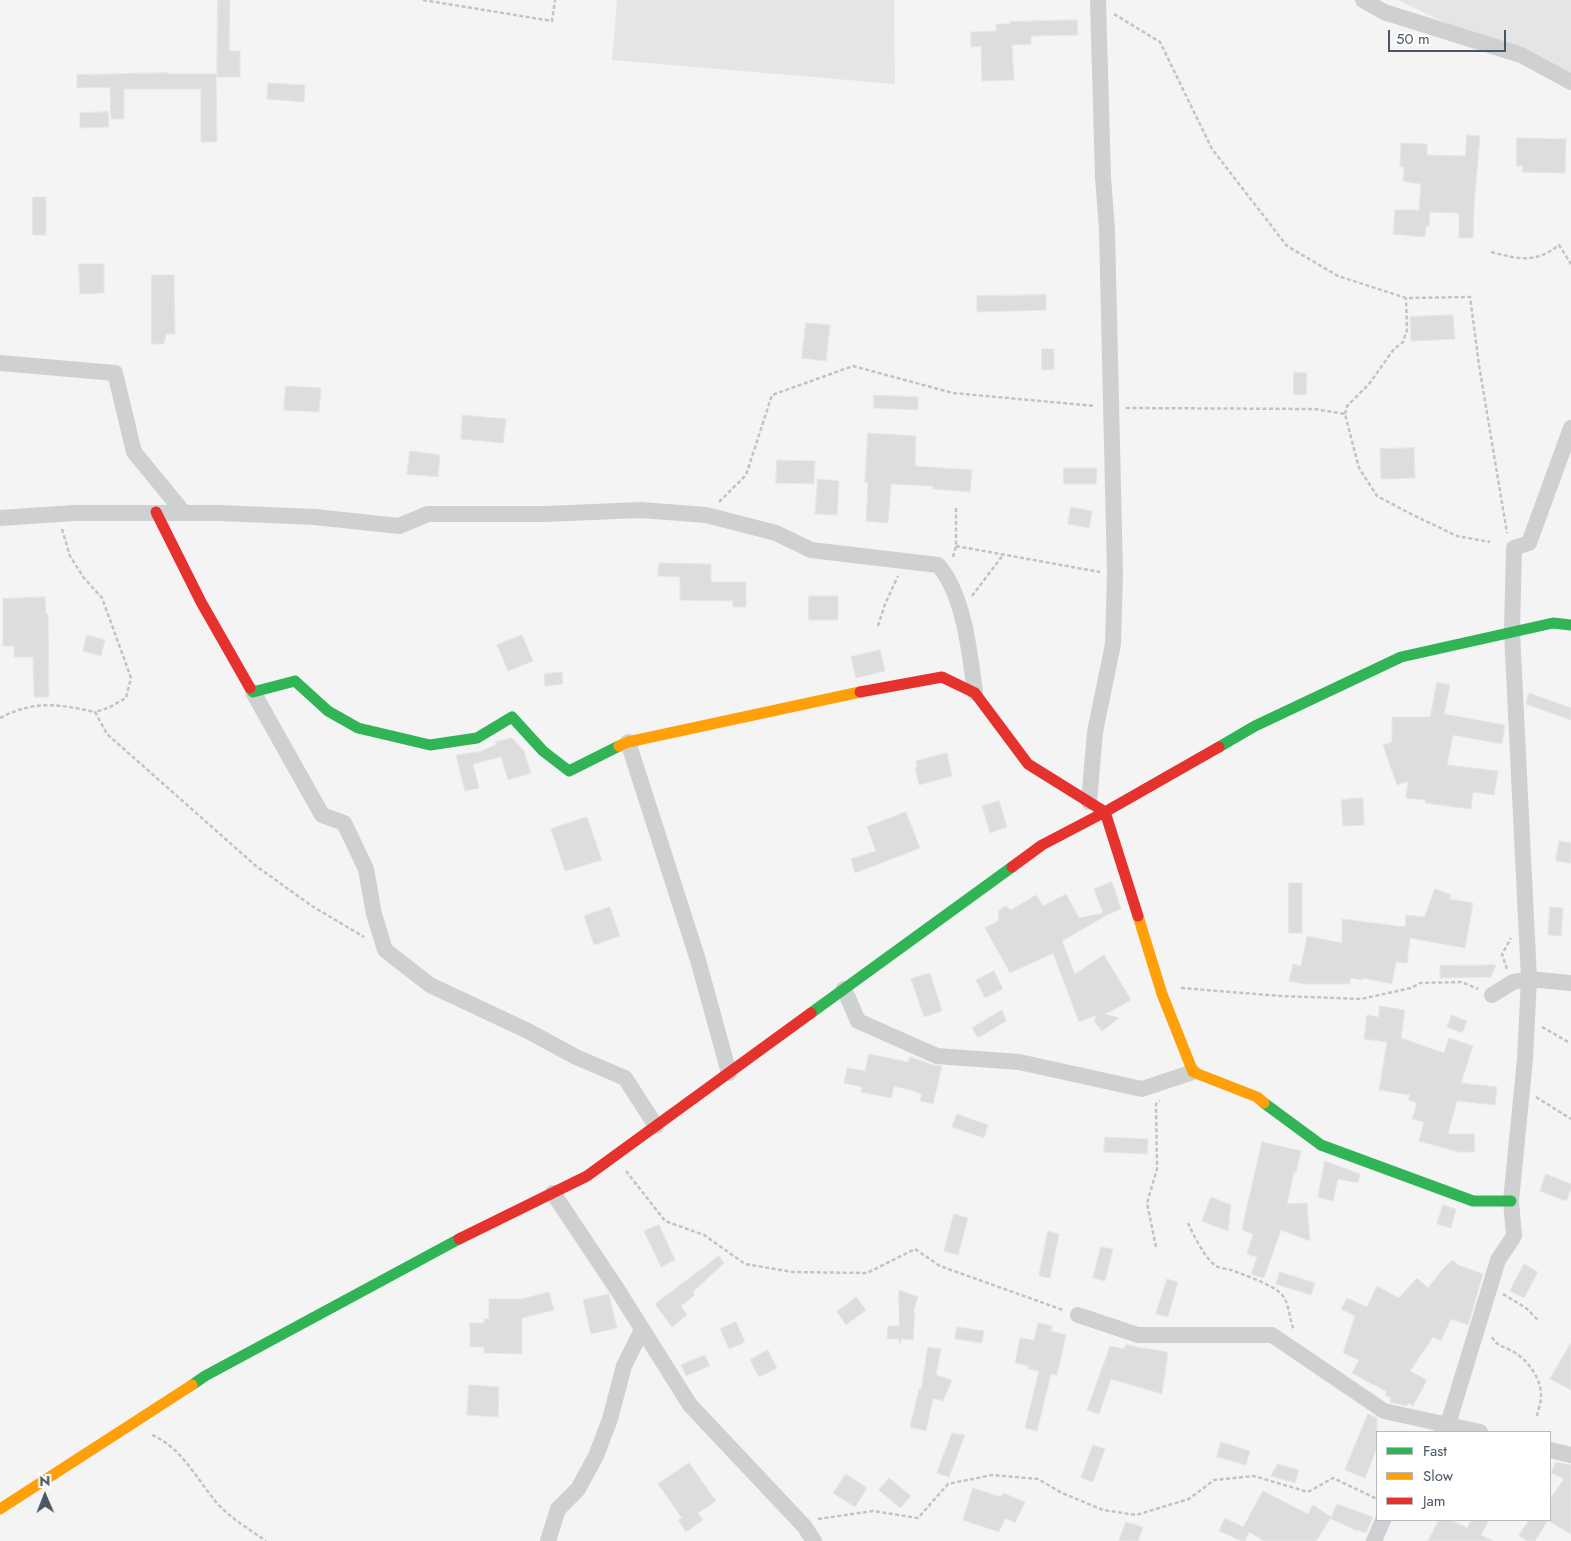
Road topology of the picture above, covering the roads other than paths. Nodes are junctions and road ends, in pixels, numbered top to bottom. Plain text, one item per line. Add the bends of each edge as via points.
1 (1363, 0) edge
2 (1098, 2) edge
3 (1571, 82) edge
4 (0, 363) edge
5 (1571, 428) edge
6 (156, 512) junction
7 (184, 513) junction
8 (0, 518) edge
9 (1571, 625) edge
10 (1512, 632) junction
11 (253, 692) junction
12 (975, 693) junction
13 (628, 742) junction
14 (1089, 802) junction
15 (1105, 812) junction
16 (1529, 979) junction
17 (1571, 982) edge
18 (844, 989) junction
19 (1492, 995) road end
20 (1193, 1072) junction
21 (729, 1073) junction
22 (656, 1126) junction
23 (553, 1193) junction
24 (1511, 1201) junction
25 (1078, 1315) road end
26 (642, 1330) junction
27 (1445, 1428) edge
28 (1471, 1431) edge
29 (1551, 1450) edge
30 (1571, 1455) edge
31 (0, 1509) edge
32 (1383, 1521) edge
33 (548, 1541) edge
34 (814, 1541) edge
35 (1374, 1541) edge

1 - 3 street via 1384,12 1521,55
2 - 14 street via 1116,573 1113,644 1095,732
4 - 7 street via 115,373 134,452
5 - 10 street via 1529,543 1514,548
6 - 7 street
6 - 8 street
6 - 11 main road via 201,602
7 - 12 street via 315,516 400,526 428,514 642,510 706,515 776,532 811,550 938,565 947,575 960,613
9 - 10 main road via 1553,623
10 - 15 main road via 1401,657 1255,726
10 - 16 street
11 - 13 main road via 295,681 328,711 358,728 430,745 477,738 512,717 543,751 569,771
11 - 22 street via 322,815 344,823 366,869 384,950 430,985 625,1078
12 - 13 main road via 942,677 933,678
12 - 14 main road via 1028,764
13 - 21 street via 698,960
14 - 15 main road
15 - 18 main road via 1042,845
15 - 20 main road via 1159,986
16 - 17 street
16 - 19 street via 1513,982
16 - 24 street via 1523,1084
18 - 20 street via 858,1021 937,1056 1019,1062 1142,1089
18 - 21 main road
20 - 24 main road via 1258,1097 1322,1145 1473,1202
21 - 22 main road
22 - 23 main road via 587,1176
23 - 26 street
23 - 31 main road via 436,1251 214,1372
24 - 27 street via 1514,1236 1498,1260
25 - 27 street via 1138,1335 1272,1335 1384,1411
26 - 33 street via 624,1366 596,1456 578,1489 558,1509
26 - 34 street via 690,1406 801,1523
27 - 28 street
29 - 30 street
32 - 35 street

